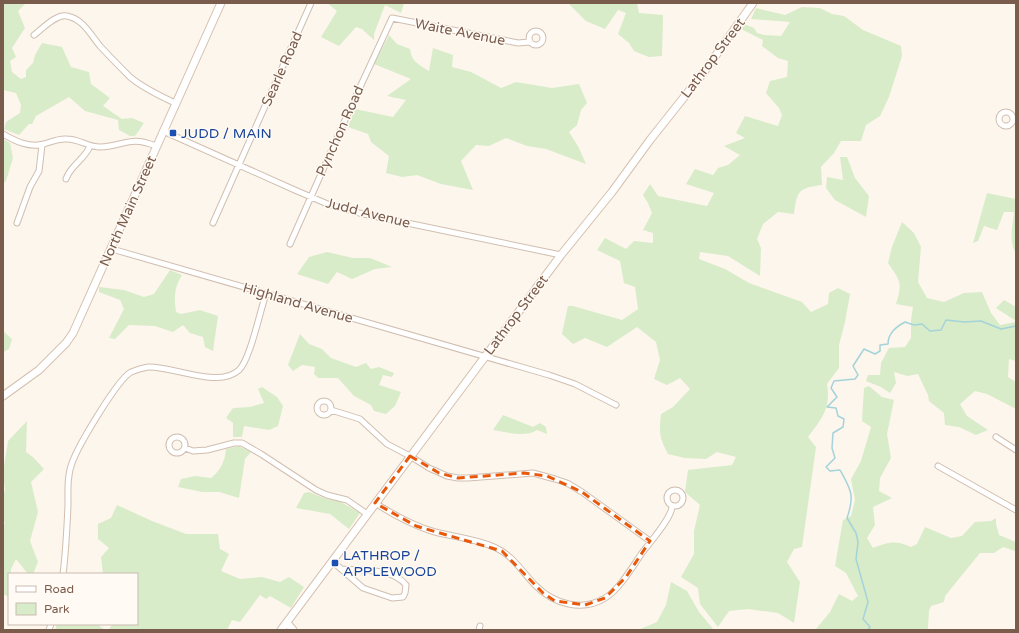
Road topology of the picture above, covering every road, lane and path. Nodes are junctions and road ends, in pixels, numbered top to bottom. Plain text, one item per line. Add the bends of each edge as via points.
1 (221, 3) edge
2 (311, 3) edge
3 (753, 3) edge
4 (392, 18) joint
5 (34, 35) dead end
6 (529, 42) dead end
7 (175, 103) junction
8 (163, 131) junction
9 (3, 134) edge
10 (42, 145) junction
11 (90, 146) junction
12 (156, 146) junction
13 (240, 165) junction
14 (66, 179) dead end
15 (311, 197) junction
16 (17, 223) dead end
17 (213, 223) dead end
18 (290, 244) dead end
19 (112, 249) junction
20 (561, 254) junction
21 (266, 294) junction
22 (485, 356) junction
23 (3, 396) edge
24 (616, 405) dead end
25 (332, 410) dead end
26 (996, 437) dead end
27 (185, 448) dead end
28 (1016, 450) edge
29 (410, 456) junction
30 (938, 466) dead end
31 (375, 503) junction
32 (672, 506) dead end
33 (1016, 510) edge
34 (367, 514) junction
35 (650, 541) junction
36 (332, 561) junction
37 (341, 569) junction
38 (63, 573) edge
39 (287, 623) junction
40 (281, 630) edge
41 (293, 630) edge

1 - 7 street, North Main Street
2 - 13 street, Searle Road
3 - 20 street, Lathrop Street via 704,72
4 - 6 street, Waite Avenue via 518,43
4 - 15 street, Pynchon Road
5 - 7 street via 56,17 66,15 78,20 131,78
7 - 8 street, North Main Street
8 - 12 street, North Main Street
8 - 13 street, Judd Avenue
9 - 10 street via 24,143
10 - 11 street via 66,138
10 - 16 street via 39,171
11 - 12 street via 108,146 135,140
11 - 14 street
12 - 19 street, North Main Street
13 - 15 street, Judd Avenue
13 - 17 street, Searle Road
15 - 18 street, Pynchon Road
15 - 20 street, Judd Avenue via 358,213
19 - 21 street, Highland Avenue
19 - 23 street, North Main Street via 81,317 66,343 39,370
20 - 22 street, Lathrop Street
21 - 22 street, Highland Avenue
21 - 38 street via 248,354 238,372 222,378 148,367 130,373 118,385 89,430 72,463 68,484
22 - 24 street, Highland Avenue via 575,384
22 - 29 street, Lathrop Street
25 - 29 street via 364,421 386,444
26 - 28 street
27 - 34 street via 193,451 207,450 242,443 316,490 347,500
29 - 31 street, Lathrop Street
29 - 35 street via 439,473 458,478 533,473 567,483
30 - 33 street
31 - 34 street, Lathrop Street
31 - 35 street via 416,526 486,544 502,551 511,557 543,593 567,604 585,605 605,598 626,577
32 - 35 street via 670,517
34 - 36 street, Lathrop Street
36 - 37 street
36 - 39 street, Lathrop Street
37 - 37 street via 363,588 392,598 401,598 405,593 406,586 399,578 372,570
39 - 40 street, Lathrop Street
39 - 41 street

